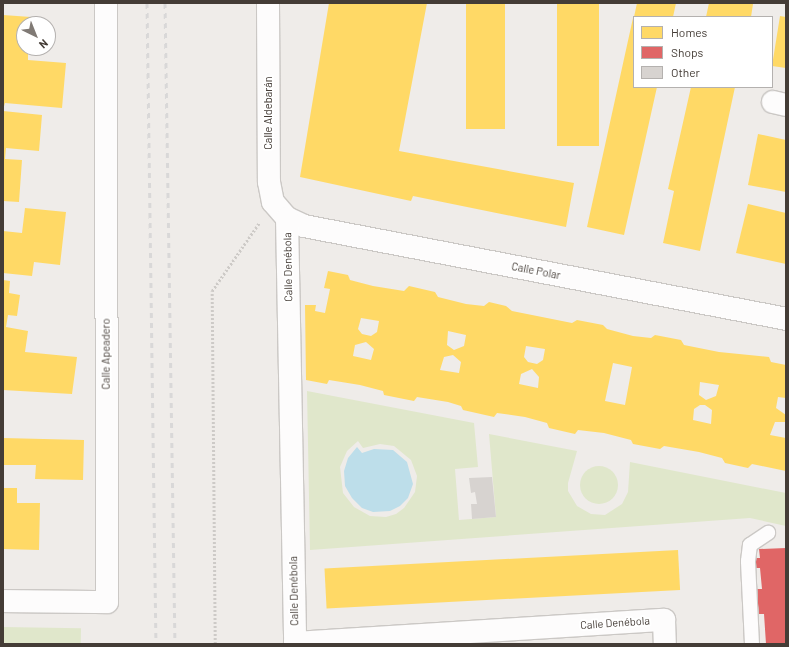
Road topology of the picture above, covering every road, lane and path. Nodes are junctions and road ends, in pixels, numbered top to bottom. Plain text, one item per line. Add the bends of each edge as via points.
1 (106, 3) edge
2 (268, 3) edge
3 (280, 210) junction
4 (786, 319) edge
5 (768, 533) dead end
6 (3, 601) edge
7 (215, 644) edge
8 (665, 644) edge
9 (752, 644) edge

1 - 6 street, Calle Apeadero via 107,602
2 - 3 street, Calle Aldebarán via 268,182
3 - 4 street, Calle Polar via 304,226
3 - 7 path via 212,291
3 - 8 street, Calle Denébola via 295,643 664,620
5 - 9 lane via 750,545 748,561

